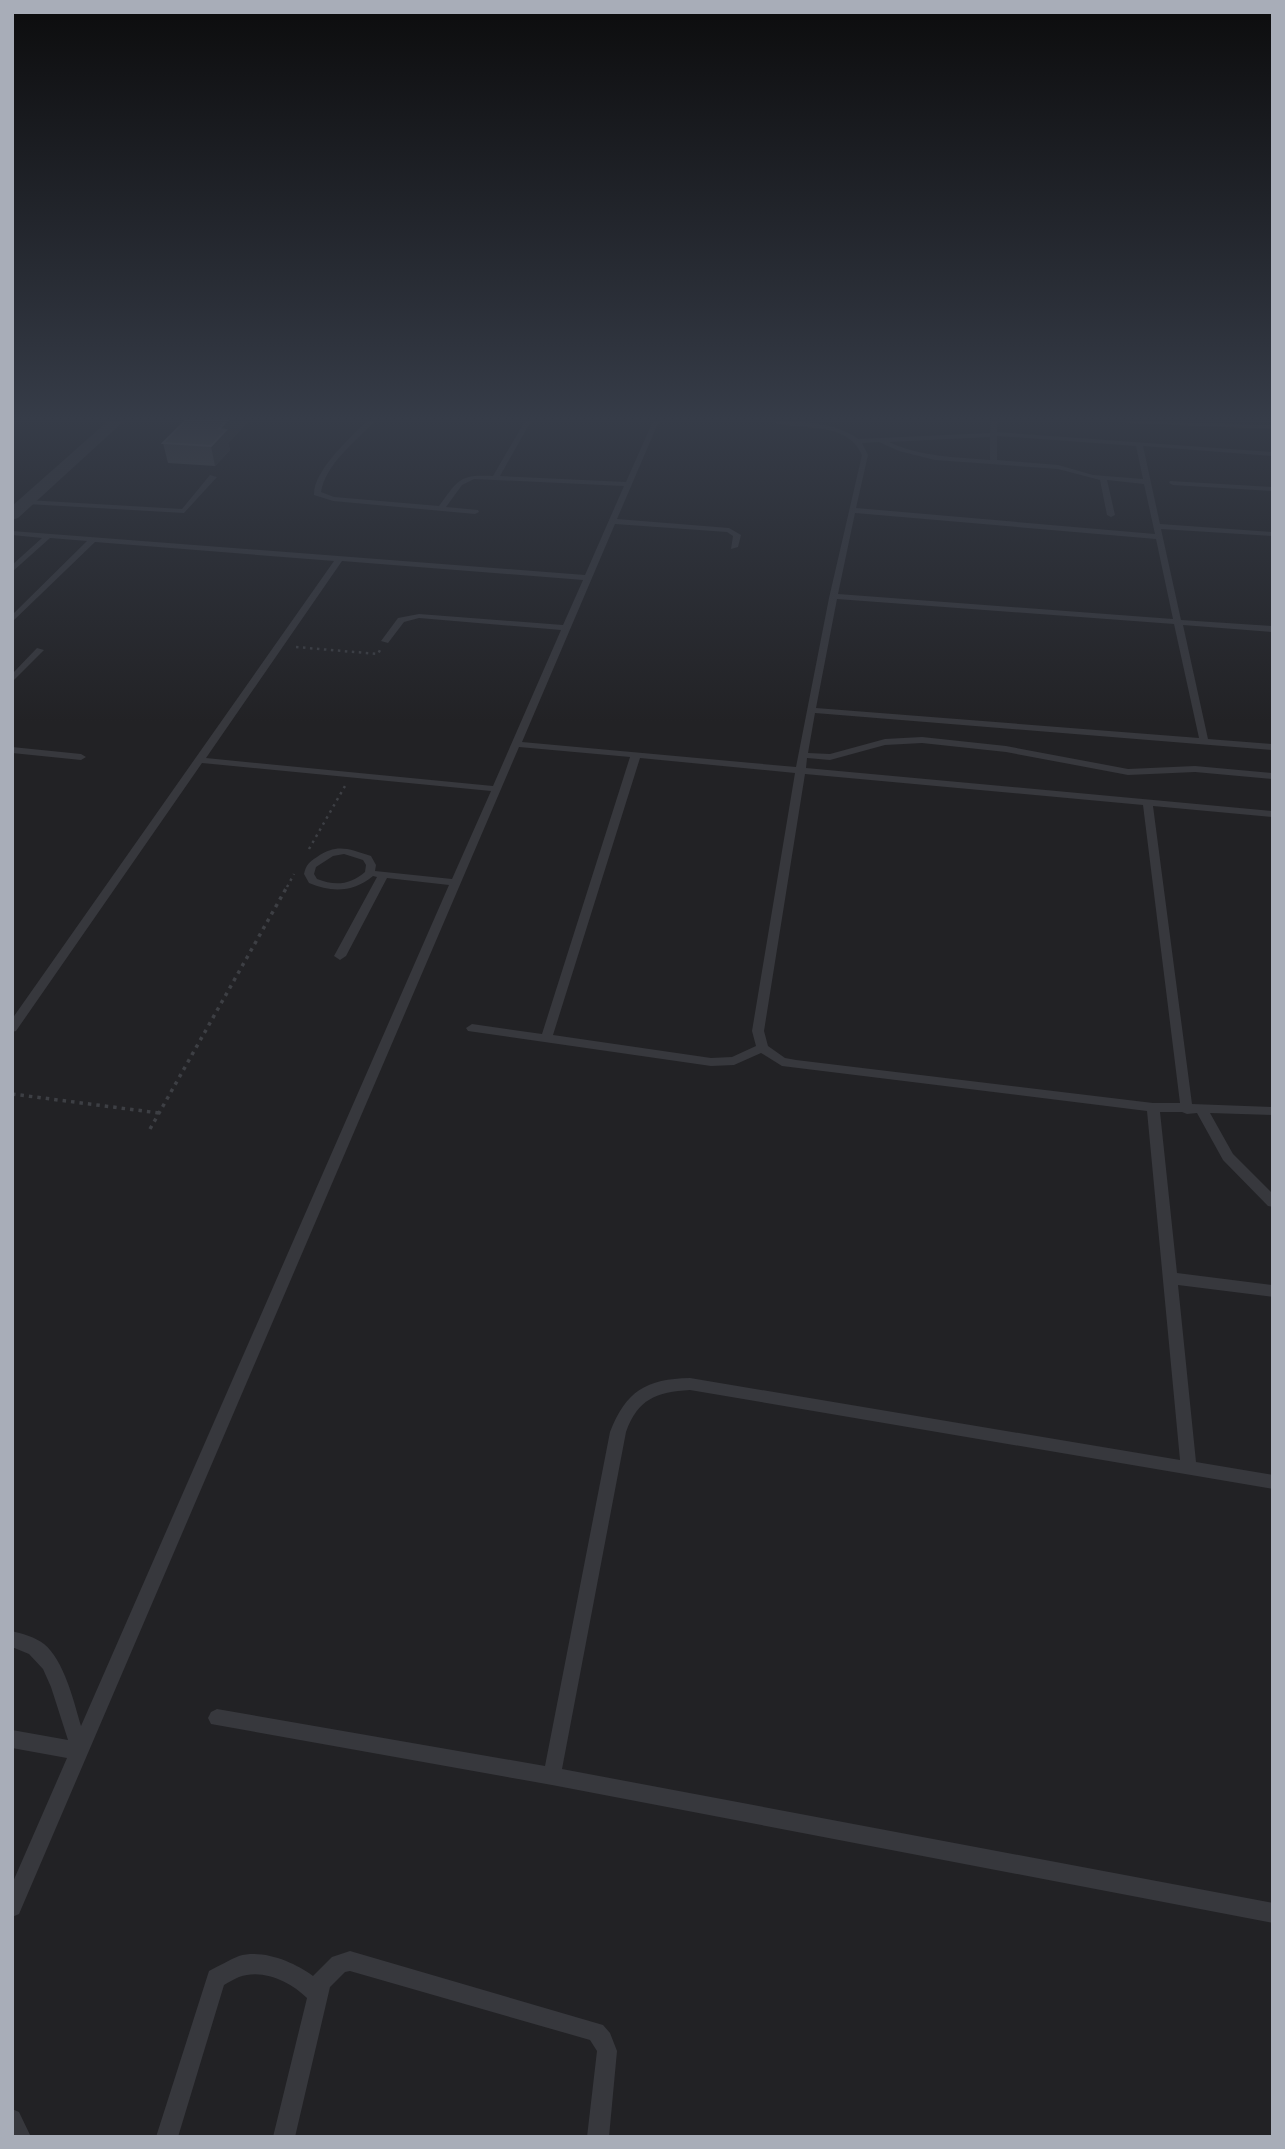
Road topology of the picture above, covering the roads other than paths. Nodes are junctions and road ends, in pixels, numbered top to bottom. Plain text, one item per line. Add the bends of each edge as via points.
1 (612, 521) edge
2 (616, 521) edge
3 (712, 521) edge
4 (850, 521) edge
5 (980, 521) edge
6 (1156, 521) edge
7 (1157, 527) junction
8 (710, 528) junction
9 (12, 533) edge
10 (1273, 534) edge
11 (48, 536) junction
12 (1159, 537) junction
13 (93, 539) junction
14 (734, 547) dead end
15 (340, 558) junction
16 (12, 570) edge
17 (588, 578) junction
18 (834, 596) junction
19 (12, 620) edge
20 (1178, 622) junction
21 (566, 628) junction
22 (1273, 629) edge
23 (385, 641) road end
24 (40, 650) dead end
25 (12, 679) edge
26 (811, 710) junction
27 (1204, 741) junction
28 (516, 744) junction
29 (1273, 747) edge
30 (12, 750) edge
31 (636, 755) junction
32 (802, 755) junction
33 (81, 757) dead end
34 (200, 760) junction
35 (799, 770) junction
36 (1273, 776) edge
37 (496, 789) junction
38 (1148, 802) junction
39 (1273, 814) edge
40 (370, 873) junction
41 (383, 875) junction
42 (456, 883) junction
43 (340, 956) dead end
44 (12, 1028) edge
45 (472, 1028) dead end
46 (546, 1039) junction
47 (762, 1048) junction
48 (1153, 1107) junction
49 (1187, 1110) junction
50 (1202, 1110) junction
51 (1273, 1111) edge
52 (1273, 1202) edge
53 (1170, 1278) junction
54 (1273, 1291) edge
55 (1189, 1468) junction
56 (1273, 1482) edge
57 (12, 1639) edge
58 (216, 1718) dead end
59 (12, 1739) edge
60 (80, 1751) junction
61 (552, 1776) junction
62 (12, 1907) edge
63 (1273, 1913) edge
64 (316, 1993) junction
65 (12, 2119) edge
66 (20, 2137) edge
67 (167, 2137) edge
68 (284, 2137) edge
69 (598, 2137) edge

1 - 17 lane
2 - 8 lane
3 - 8 lane
4 - 18 lane
5 - 12 lane
6 - 7 lane
7 - 10 lane
7 - 12 lane
8 - 14 lane via 735,532
9 - 11 lane
11 - 13 lane
11 - 16 lane
12 - 20 lane
13 - 15 lane
13 - 19 lane
15 - 17 lane
15 - 34 lane
17 - 21 lane
18 - 20 lane
18 - 26 lane
20 - 22 lane
20 - 27 lane
21 - 23 lane via 419,616 401,620
21 - 28 lane
24 - 25 lane
26 - 27 lane
26 - 32 lane
27 - 29 lane
28 - 31 lane
28 - 37 lane
30 - 33 lane
31 - 35 lane
31 - 46 lane
32 - 35 lane
32 - 36 lane via 830,757 885,742 922,740 992,747 1128,772 1195,769
34 - 37 lane
34 - 44 lane
35 - 38 lane
35 - 47 lane via 758,1031
37 - 42 lane
38 - 39 lane
38 - 49 lane
40 - 40 lane via 367,858 344,851 318,858 309,874 313,881 336,888 351,886
40 - 41 lane
41 - 42 lane
41 - 43 lane
42 - 60 lane
45 - 46 lane
46 - 47 lane via 711,1062 734,1060
47 - 48 lane via 782,1062
48 - 49 lane
48 - 53 lane
49 - 50 lane
50 - 51 lane
50 - 52 lane via 1228,1157
53 - 54 lane
53 - 55 lane
55 - 56 lane
55 - 61 lane via 690,1384 651,1390 623,1415 618,1432
57 - 60 lane via 42,1654 56,1677
58 - 61 lane
59 - 60 lane
60 - 62 lane
61 - 63 lane
64 - 67 lane via 304,1980 279,1968 244,1965 216,1978
64 - 68 lane
64 - 69 lane via 321,1981 339,1964 361,1962 596,2032 607,2051
65 - 66 lane

